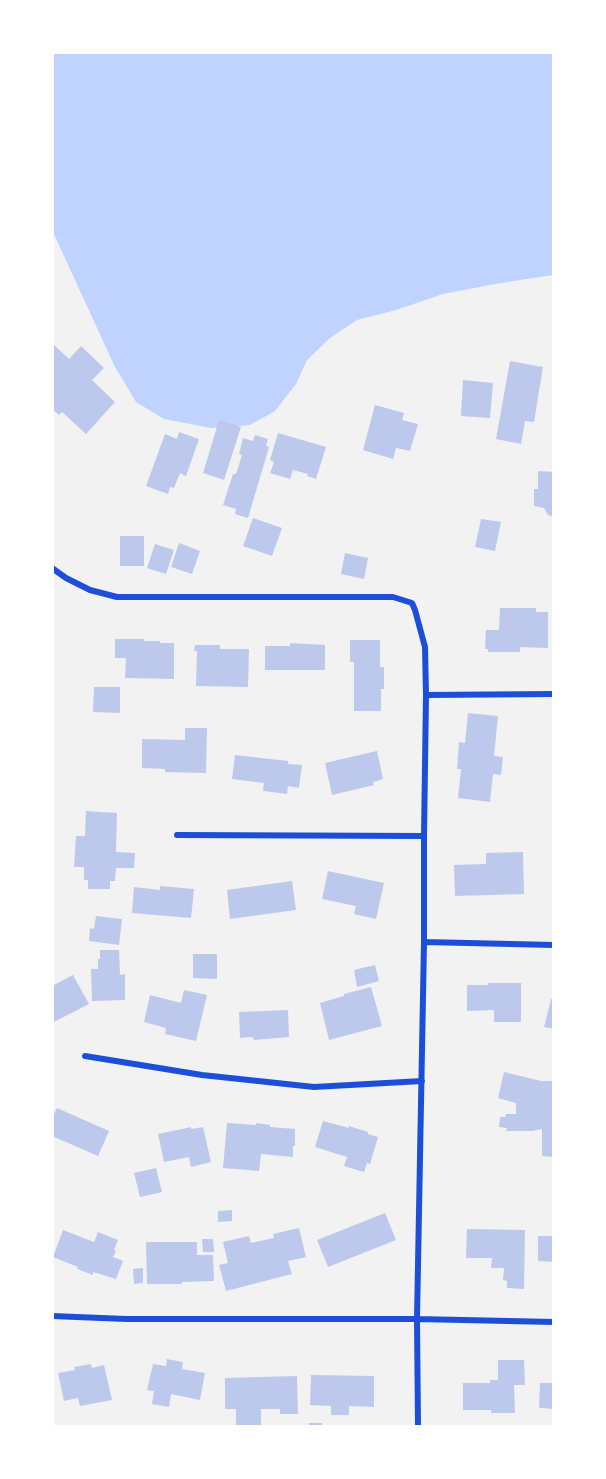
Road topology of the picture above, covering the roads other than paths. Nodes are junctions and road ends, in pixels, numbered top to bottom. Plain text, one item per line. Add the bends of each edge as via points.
1 (52, 568) edge
2 (426, 694) junction
3 (554, 694) edge
4 (177, 835) dead end
5 (424, 836) junction
6 (424, 942) junction
7 (554, 945) edge
8 (86, 1056) dead end
9 (422, 1081) junction
10 (52, 1316) edge
11 (417, 1319) junction
12 (554, 1322) edge
13 (417, 1426) edge

1 - 2 street via 90,590 117,597 393,597 412,603 425,647
2 - 3 street
2 - 5 street
4 - 5 street
5 - 6 street
6 - 7 street
6 - 9 street
8 - 9 street via 202,1076 314,1087
9 - 11 street
10 - 11 street
11 - 12 street
11 - 13 street

